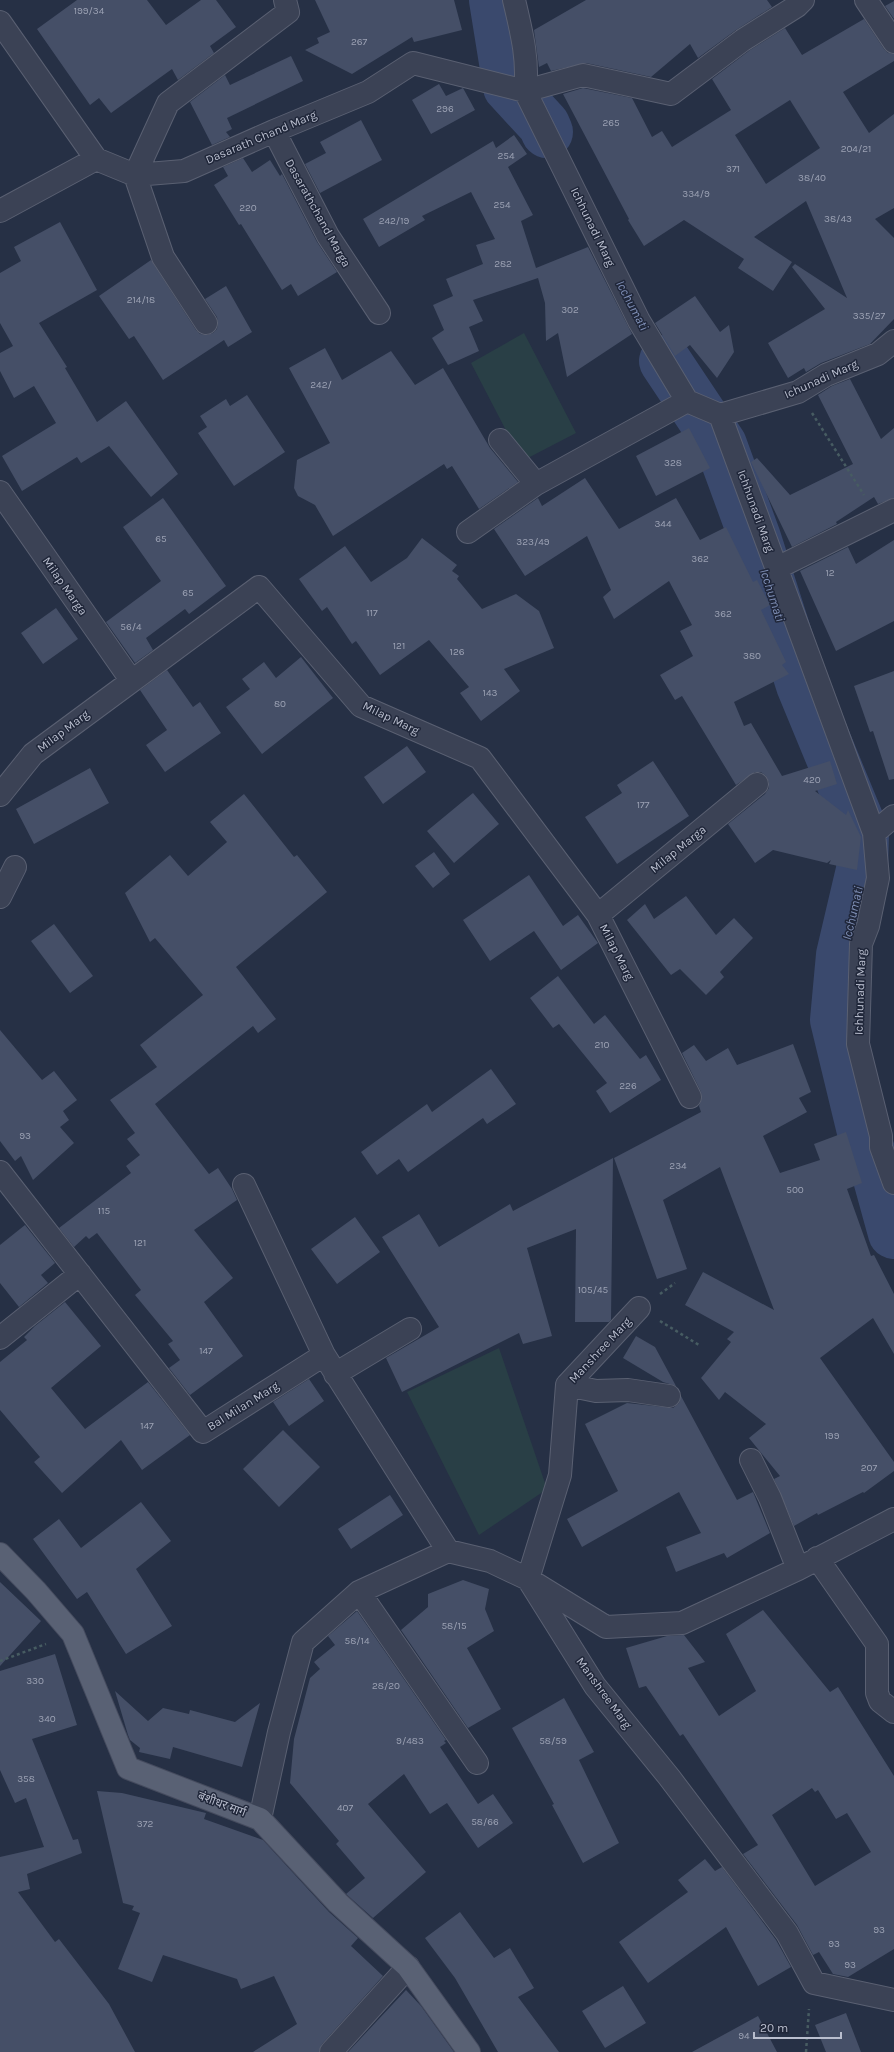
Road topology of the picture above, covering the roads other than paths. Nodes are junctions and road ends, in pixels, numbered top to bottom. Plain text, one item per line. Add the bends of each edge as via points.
1 (285, 0) edge
2 (514, 0) edge
3 (803, 0) edge
4 (866, 0) edge
5 (0, 22) edge
6 (894, 42) edge
7 (525, 91) junction
8 (274, 130) junction
9 (96, 159) junction
10 (135, 175) junction
11 (0, 211) edge
12 (379, 313) dead end
13 (206, 322) dead end
14 (894, 341) edge
15 (687, 401) junction
16 (720, 415) junction
17 (500, 440) dead end
18 (536, 484) junction
19 (0, 492) edge
20 (887, 515) edge
21 (468, 532) dead end
22 (777, 568) junction
23 (131, 680) junction
24 (757, 784) dead end
25 (0, 795) edge
26 (894, 816) edge
27 (874, 833) junction
28 (15, 867) dead end
29 (0, 897) edge
30 (598, 915) junction
31 (690, 1097) dead end
32 (887, 1146) edge
33 (0, 1172) edge
34 (894, 1183) edge
35 (244, 1185) dead end
36 (80, 1274) junction
37 (639, 1308) dead end
38 (410, 1329) dead end
39 (0, 1338) edge
40 (324, 1356) junction
41 (335, 1374) junction
42 (567, 1385) junction
43 (669, 1396) dead end
44 (751, 1460) dead end
45 (894, 1519) edge
46 (448, 1551) junction
47 (0, 1554) edge
48 (817, 1558) junction
49 (798, 1569) junction
50 (528, 1579) junction
51 (359, 1592) junction
52 (894, 1712) edge
53 (477, 1763) dead end
54 (260, 1819) junction
55 (408, 1967) junction
56 (894, 2000) edge
57 (331, 2052) edge
58 (469, 2052) edge

1 - 10 street via 288,12 168,103
2 - 7 street via 525,49
3 - 7 street via 743,40 671,94 583,75
4 - 6 street
5 - 9 street
7 - 8 street, Dasarath Chand Marg via 413,63 368,92
7 - 15 street, Ichhunadi Marg via 639,321
8 - 10 street, Dasarath Chand Marg via 184,171
8 - 12 street, Dasarathchand Marga via 328,236
9 - 10 street, Dasarath Chand Marg
9 - 11 street
10 - 13 street via 163,257
14 - 16 street, Ichunadi Marg via 878,354 826,375 798,392
15 - 16 street
15 - 18 street
16 - 22 street, Ichhunadi Marg
17 - 18 street
18 - 21 street
19 - 23 street, Milap Marga
20 - 22 street
22 - 27 street, Ichhunadi Marg
23 - 25 street, Milap Marg via 33,754
23 - 30 street, Milap Marg via 259,587 361,706 480,758
24 - 30 street, Milap Marga
26 - 27 street
27 - 32 street, Ichhunadi Marg via 878,878 868,926 861,944 858,1044 881,1136
28 - 29 street
30 - 31 street, Milap Marg
32 - 34 street, Ichhunadi Marg
33 - 36 street, Bal Milan Marg
35 - 40 street
36 - 39 street
36 - 40 street, Bal Milan Marg via 204,1432
37 - 42 street, Manshree Marg
38 - 41 street
40 - 41 street
41 - 46 street
42 - 43 street via 596,1391 628,1390
42 - 50 street, Manshree Marg via 560,1475
44 - 49 street via 770,1498
45 - 48 street
46 - 50 street via 490,1560
46 - 51 street
47 - 54 main road, बंशीधर मार्ग via 73,1634 128,1768
48 - 49 street
48 - 52 street via 877,1644 877,1692 880,1701
49 - 50 street via 682,1623 606,1627
50 - 56 street, Manshree Marg via 595,1686 787,1933 814,1983
51 - 53 street
51 - 54 street via 303,1642 279,1732
54 - 55 main road, बंशीधर मार्ग via 338,1902
55 - 57 street
55 - 58 main road, बंशीधर मार्ग

